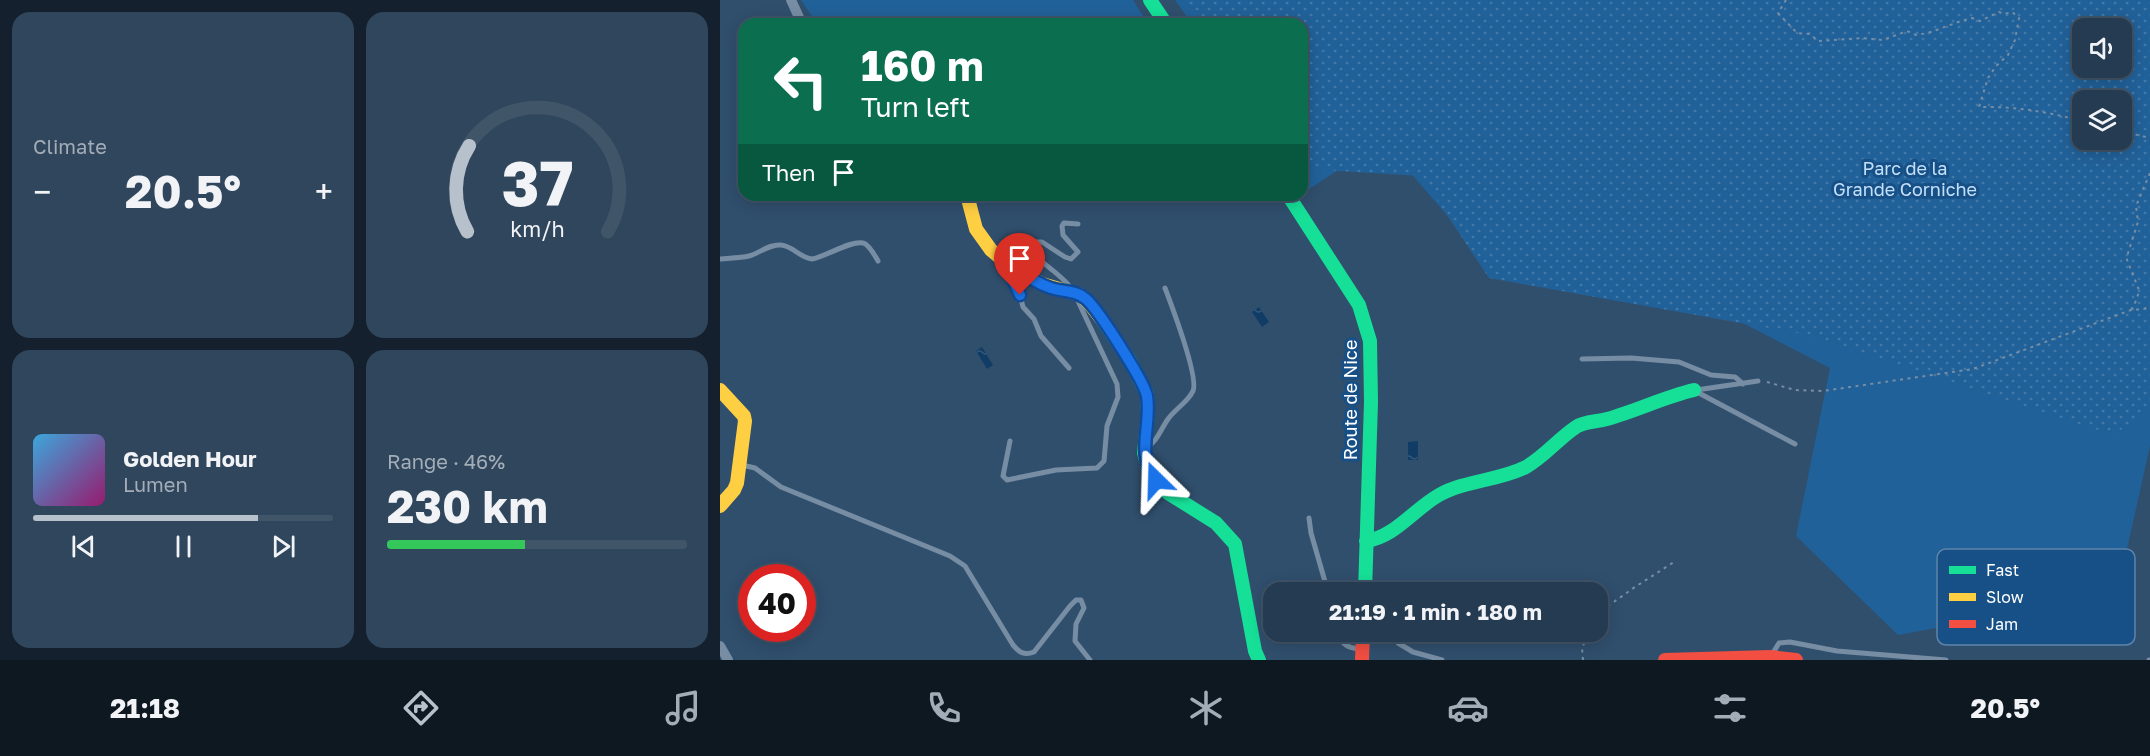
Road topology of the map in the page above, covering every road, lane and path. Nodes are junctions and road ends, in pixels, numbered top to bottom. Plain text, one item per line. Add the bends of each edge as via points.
1 (791, 0) edge
2 (1150, 0) edge
3 (1786, 0) edge
4 (799, 18) edge
5 (1162, 18) edge
6 (2072, 118) edge
7 (2132, 133) edge
8 (2150, 138) edge
9 (2150, 173) edge
10 (969, 201) edge
11 (1292, 201) edge
12 (1078, 224) dead end
13 (720, 259) edge
14 (1004, 260) junction
15 (878, 261) dead end
16 (1165, 288) dead end
17 (1075, 293) junction
18 (2150, 305) edge
19 (2131, 310) junction
20 (1582, 359) dead end
21 (1069, 368) dead end
22 (1758, 381) joint
23 (1743, 384) junction
24 (720, 390) edge
25 (1694, 390) junction
26 (1010, 441) dead end
27 (1795, 444) dead end
28 (1145, 449) junction
29 (740, 464) junction
30 (720, 506) edge
31 (1309, 518) dead end
32 (1366, 541) junction
33 (1674, 562) dead end
34 (1325, 582) edge
35 (1365, 582) edge
36 (1608, 606) edge
37 (1341, 642) edge
38 (1398, 642) edge
39 (1585, 642) edge
40 (720, 646) edge
41 (1362, 655) edge
42 (1770, 657) junction
43 (1708, 659) edge
44 (728, 660) edge
45 (1090, 660) edge
46 (1259, 660) edge
47 (1442, 660) edge
48 (1582, 660) edge
49 (1665, 660) edge
50 (1796, 660) edge
51 (1946, 660) edge

1 - 4 street
2 - 5 street
3 - 6 path via 1778,13 1797,33 1810,34 1818,41 1883,40 1907,31 1916,35 1928,33 1972,18 1980,21 1999,12 2012,12 2019,18 2014,40 2008,55 1988,78 1979,107 2000,106
7 - 8 path
9 - 19 path via 2136,206 2138,222 2127,260 2139,290
10 - 14 street via 978,234
11 - 32 street, Route de Nice via 1359,305 1370,341
12 - 17 lane via 1069,222 1062,226 1063,235 1078,252 1071,259 1042,242 1036,242 1033,248 1033,254
13 - 15 lane via 751,256 779,244 812,259 863,243
14 - 17 street via 1035,281
14 - 21 lane via 1023,307 1034,319 1041,336
16 - 28 lane via 1185,344 1194,390
17 - 26 lane via 1117,384 1118,397 1107,426 1104,461 1097,468 1056,470 1007,480 1003,476
17 - 28 street via 1086,299 1098,315 1147,394
18 - 19 path
19 - 22 path via 1972,369 1823,391 1795,390
20 - 23 lane via 1678,362 1711,375 1735,377
22 - 23 lane
23 - 25 lane
24 - 29 street via 744,416
25 - 27 lane
25 - 32 street via 1607,419 1578,424 1524,467 1495,479 1458,486 1437,496 1379,539
28 - 46 street via 1148,470 1164,490 1215,520 1233,541
29 - 30 street via 734,490
29 - 45 lane via 755,468 782,487 950,556 965,566 1013,645 1023,654 1034,652 1070,606 1081,600 1084,609 1076,624 1075,641
31 - 34 lane
32 - 35 street, Route de Nice
33 - 36 path
37 - 41 lane
38 - 47 lane via 1413,652
39 - 48 path
40 - 44 street
42 - 43 street
42 - 50 street
42 - 51 lane via 1779,643 1790,642 1838,651
43 - 49 street

